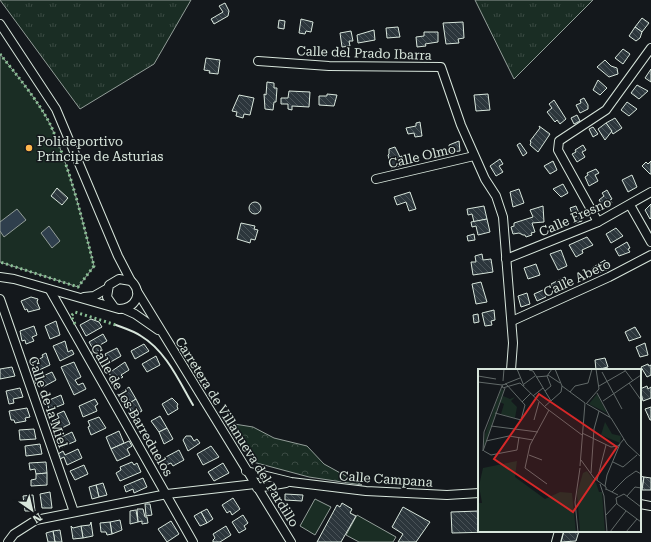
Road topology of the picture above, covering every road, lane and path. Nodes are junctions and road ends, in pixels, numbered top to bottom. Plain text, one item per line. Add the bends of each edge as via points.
1 (0, 24) edge
2 (651, 48) edge
3 (258, 60) dead end
4 (474, 156) junction
5 (376, 179) dead end
6 (651, 192) edge
7 (630, 204) junction
8 (598, 222) junction
9 (651, 242) edge
10 (651, 255) edge
11 (118, 256) junction
12 (506, 259) junction
13 (0, 277) edge
14 (115, 280) junction
15 (131, 282) junction
16 (108, 288) junction
17 (50, 290) junction
18 (137, 291) junction
19 (81, 298) junction
20 (0, 299) edge
21 (114, 307) junction
22 (124, 309) junction
23 (512, 321) junction
24 (164, 335) junction
25 (511, 369) edge
26 (246, 471) junction
27 (291, 482) junction
28 (256, 486) junction
29 (478, 493) edge
30 (167, 494) junction
31 (641, 504) edge
32 (651, 506) edge
33 (74, 512) junction
34 (559, 532) edge
35 (8, 542) edge
36 (193, 542) edge
37 (291, 542) edge
38 (556, 542) edge

1 - 11 street via 56,109
2 - 8 street via 606,110 559,141 558,150
3 - 4 street, Calle del Prado Ibarra via 329,66 441,67 460,125
4 - 5 street, Calle Olmo
4 - 12 street, Calle del Prado Ibarra via 496,196 503,217
6 - 7 street, Calle Fresno
7 - 8 street, Calle Fresno
7 - 9 street
8 - 12 street, Calle Fresno
10 - 23 street, Calle Abeto
11 - 14 street via 120,270
11 - 15 street
12 - 23 street, Calle del Prado Ibarra
13 - 17 street
14 - 15 street via 124,278
14 - 16 street
15 - 18 street
16 - 19 street via 94,296
16 - 21 street via 107,297
17 - 19 street
17 - 30 street, Calle de los Barreduelos
18 - 22 street via 136,301
18 - 24 street, Carretera de Villanueva del Pardillo
19 - 21 street
20 - 33 street, Calle de la Miel
21 - 22 street
22 - 24 street, Carretera de Villanueva del Pardillo via 136,314
23 - 25 street, Calle del Prado Ibarra
24 - 26 street, Carretera de Villanueva del Pardillo
26 - 27 street
26 - 28 street, Carretera de Villanueva del Pardillo
27 - 28 street
27 - 29 street, Calle Campana via 366,491 440,495
28 - 30 street
28 - 37 street, Carretera de Villanueva del Pardillo
30 - 33 street
30 - 36 street, Calle de los Barreduelos
31 - 32 street
33 - 35 street via 36,520 14,534
34 - 38 street

